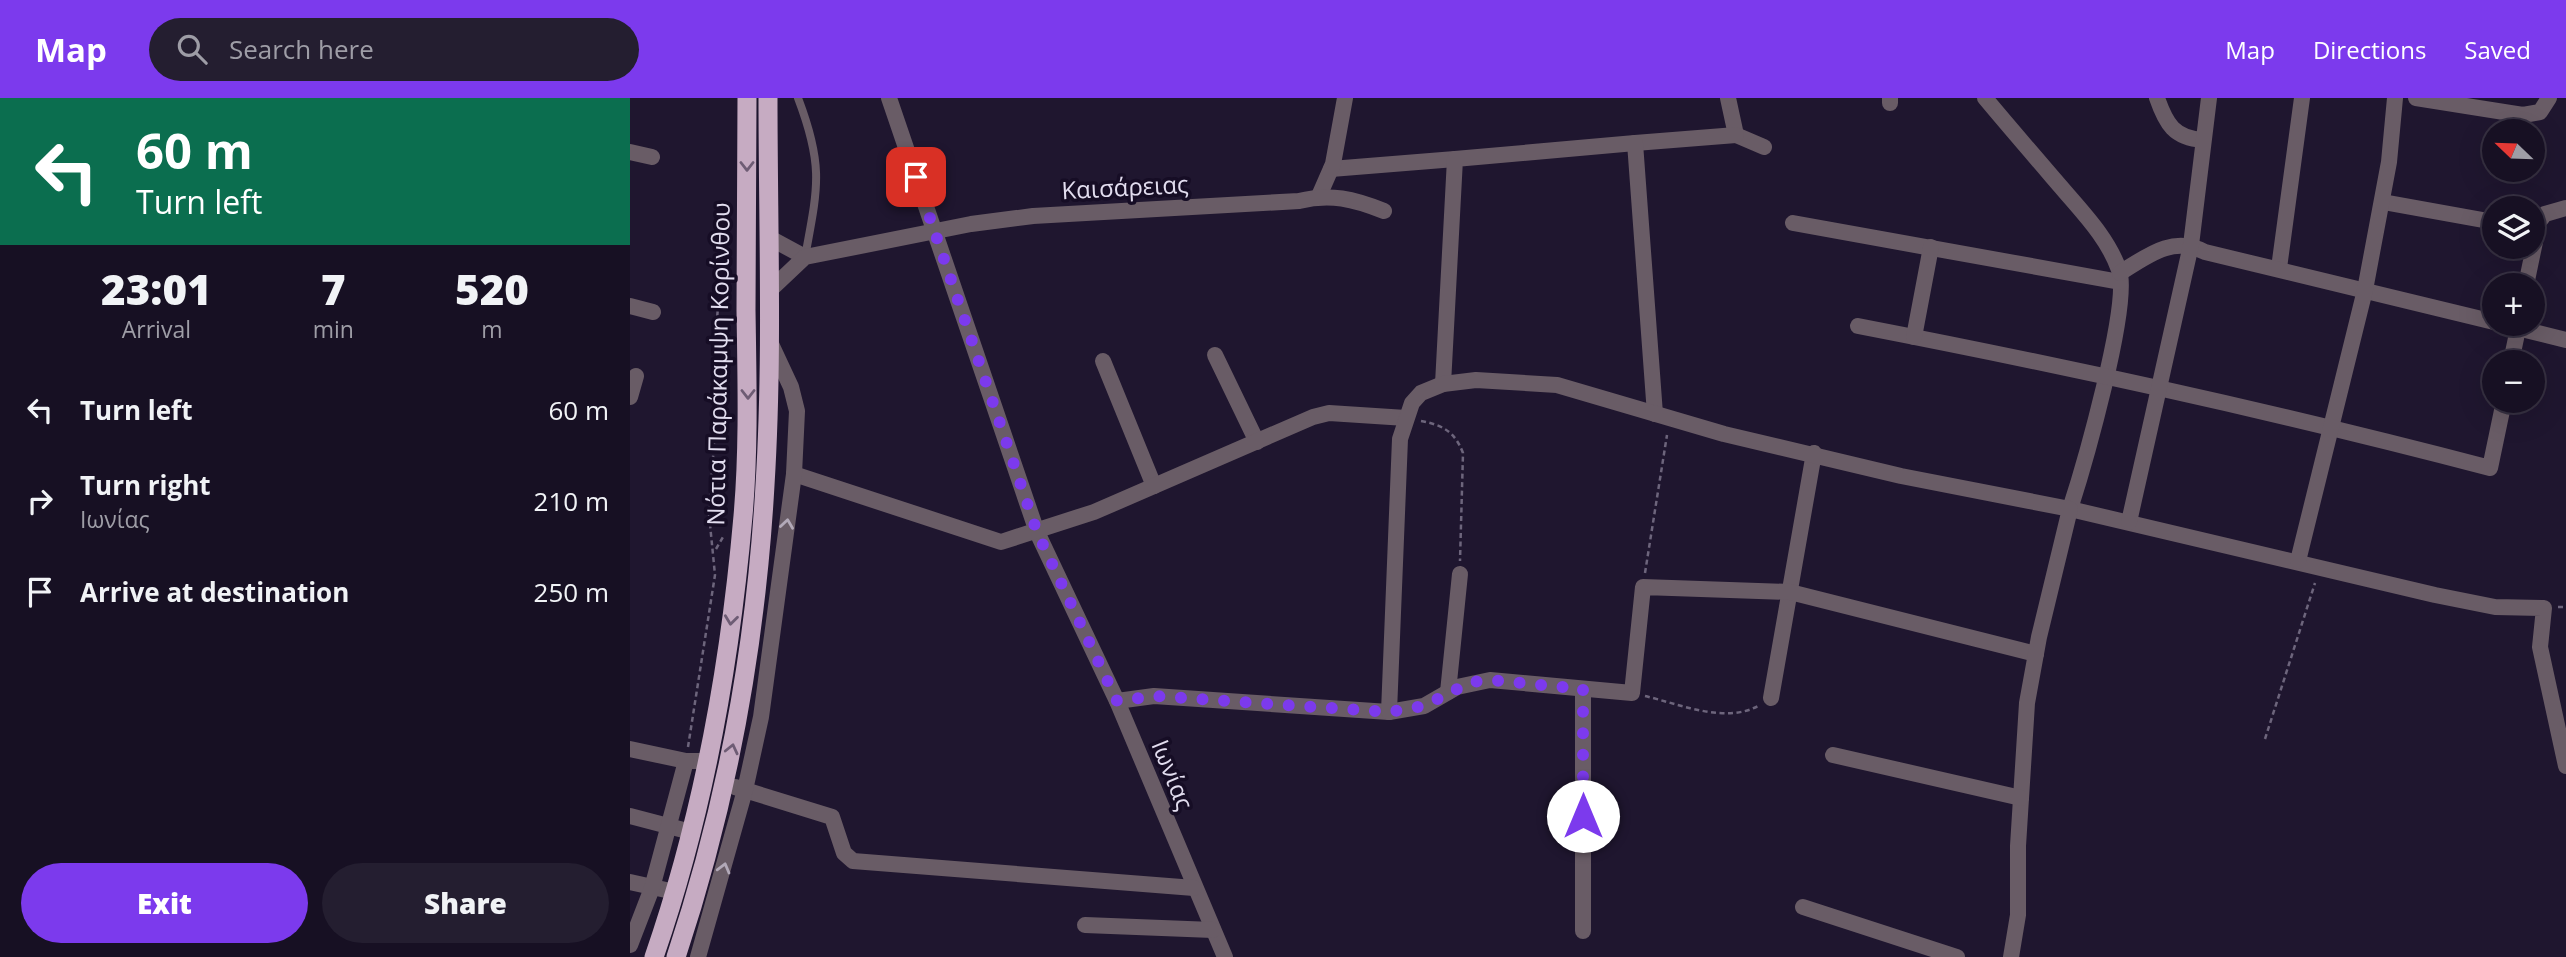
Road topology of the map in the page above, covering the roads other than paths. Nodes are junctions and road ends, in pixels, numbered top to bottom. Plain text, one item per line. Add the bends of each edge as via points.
1 (747, 98) edge
2 (768, 98) edge
3 (798, 98) edge
4 (889, 98) edge
5 (1345, 98) edge
6 (1728, 98) edge
7 (1985, 98) edge
8 (2157, 98) edge
9 (2209, 98) edge
10 (2302, 98) edge
11 (2395, 98) edge
12 (2416, 98) edge
13 (2549, 98) edge
14 (1736, 135) junction
15 (2203, 140) junction
16 (1635, 143) junction
17 (1764, 147) dead end
18 (630, 152) edge
19 (652, 157) dead end
20 (1455, 159) junction
21 (1331, 169) junction
22 (1319, 196) junction
23 (2383, 202) junction
24 (2566, 208) edge
25 (1384, 211) dead end
26 (2545, 214) edge
27 (2482, 220) edge
28 (1793, 223) dead end
29 (934, 230) junction
30 (768, 237) junction
31 (2191, 245) junction
32 (1931, 247) junction
33 (805, 257) junction
34 (2279, 268) junction
35 (2120, 278) junction
36 (2365, 290) junction
37 (769, 291) junction
38 (630, 306) edge
39 (653, 312) dead end
40 (2482, 319) edge
41 (1858, 326) dead end
42 (2545, 334) edge
43 (1914, 337) junction
44 (769, 340) junction
45 (2566, 340) edge
46 (1216, 355) dead end
47 (1103, 361) dead end
48 (636, 376) dead end
49 (2106, 376) junction
50 (1443, 384) junction
51 (2160, 387) junction
52 (630, 397) edge
53 (2501, 413) edge
54 (1662, 416) junction
55 (1406, 418) junction
56 (2331, 426) junction
57 (1257, 442) junction
58 (1814, 453) junction
59 (794, 474) junction
60 (1154, 486) junction
61 (2070, 509) junction
62 (2129, 522) junction
63 (1037, 532) junction
64 (760, 558) junction
65 (782, 559) junction
66 (2298, 561) junction
67 (1460, 575) road end
68 (1790, 592) junction
69 (2036, 654) junction
70 (1583, 689) junction
71 (1448, 692) junction
72 (1771, 698) road end
73 (1117, 701) junction
74 (1389, 712) junction
75 (630, 748) edge
76 (1833, 755) dead end
77 (685, 761) junction
78 (708, 761) junction
79 (2566, 766) edge
80 (724, 784) junction
81 (745, 790) junction
82 (2021, 798) junction
83 (630, 816) edge
84 (668, 827) junction
85 (691, 832) junction
86 (630, 882) edge
87 (652, 888) junction
88 (1194, 888) junction
89 (675, 892) junction
90 (705, 897) junction
91 (1803, 907) dead end
92 (1085, 925) dead end
93 (1213, 930) junction
94 (1583, 932) dead end
95 (630, 945) edge
96 (654, 957) edge
97 (676, 957) edge
98 (698, 957) edge
99 (1225, 957) edge
100 (1956, 957) edge
101 (2011, 957) edge

1 -> 78 highway, Νότια Παράκαμψη Κορίνθου via 748,413 743,517
2 - 30 highway, Νότια Παράκαμψη Κορίνθου
3 - 33 lane via 818,170
4 - 29 street, Ιωνίας
5 - 21 street
6 - 14 street
7 - 35 street via 2089,221 2109,248
8 - 15 street via 2169,127 2179,136
9 - 15 street
10 - 34 street
11 - 23 street
12 - 13 street via 2523,115 2540,112
14 - 16 street
14 - 17 street
15 - 31 street
16 - 20 street
16 - 54 street
18 - 19 street
20 - 21 street
20 - 50 street
21 - 22 street
22 - 25 street, Καισάρειας via 1355,199
22 - 29 street, Καισάρειας via 1299,201 1034,216
23 - 27 street
23 - 36 street
24 - 26 street
28 - 32 street
29 - 33 street, Καισάρειας
29 - 63 street, Ιωνίας
30 - 33 street
30 - 37 highway, Νότια Παράκαμψη Κορίνθου
31 - 34 street
31 - 35 street via 2160,248
31 - 51 street
32 - 35 street
32 - 43 street
33 - 37 street
34 - 36 street
35 - 49 street via 2120,310
36 - 40 street
36 - 56 street
37 - 44 highway, Νότια Παράκαμψη Κορίνθου
38 - 39 street
41 - 43 street
42 - 45 street
43 - 49 street
44 - 59 street via 797,411
44 - 64 highway, Νότια Παράκαμψη Κορίνθου
46 - 57 street
47 - 60 street
48 - 52 street
49 - 51 street
49 - 61 street
50 - 54 street via 1476,380 1557,385
50 - 55 street via 1420,393
51 - 56 street
51 - 62 street
53 - 56 street via 2490,468
54 - 58 street
55 - 57 street via 1329,413
55 - 74 street via 1396,488
56 - 66 street
57 - 60 street
58 - 61 street via 1901,476
58 - 68 street
59 - 63 street via 1001,542
65 -> 59 street
60 - 63 street
61 - 62 street
61 - 69 street
62 - 66 street
63 - 73 street, Ιωνίας
64 - 65 street
80 -> 64 highway, Νότια Παράκαμψη Κορίνθου via 743,688
65 - 81 street via 761,717
66 - 79 street via 2495,607 2544,608 2540,647
67 - 71 street
68 - 69 street
68 - 70 street via 1643,587 1632,693
68 - 72 street
69 - 82 street via 2027,703
70 - 71 street via 1490,680
70 - 94 street
71 - 74 street via 1424,706
73 - 74 street via 1154,696
73 - 88 street, Ιωνίας
75 - 77 street
76 - 82 street
77 - 78 street
77 - 84 street
78 - 85 highway, Νότια Παράκαμψη Κορίνθου
80 - 81 street
80 - 90 highway, Νότια Παράκαμψη Κορίνθου
81 - 88 street via 832,817 844,853 853,861
90 -> 81 street
82 - 101 street via 2018,915
83 - 84 street
84 - 85 street
84 - 87 street
85 - 89 highway, Νότια Παράκαμψη Κορίνθου
86 - 87 street
87 - 89 street
87 - 95 street
88 - 93 street, Ιωνίας
89 - 96 highway, Νότια Παράκαμψη Κορίνθου
90 - 97 highway, Νότια Παράκαμψη Κορίνθου
90 - 98 street
91 - 100 street
92 - 93 street
93 - 99 street, Ιωνίας

